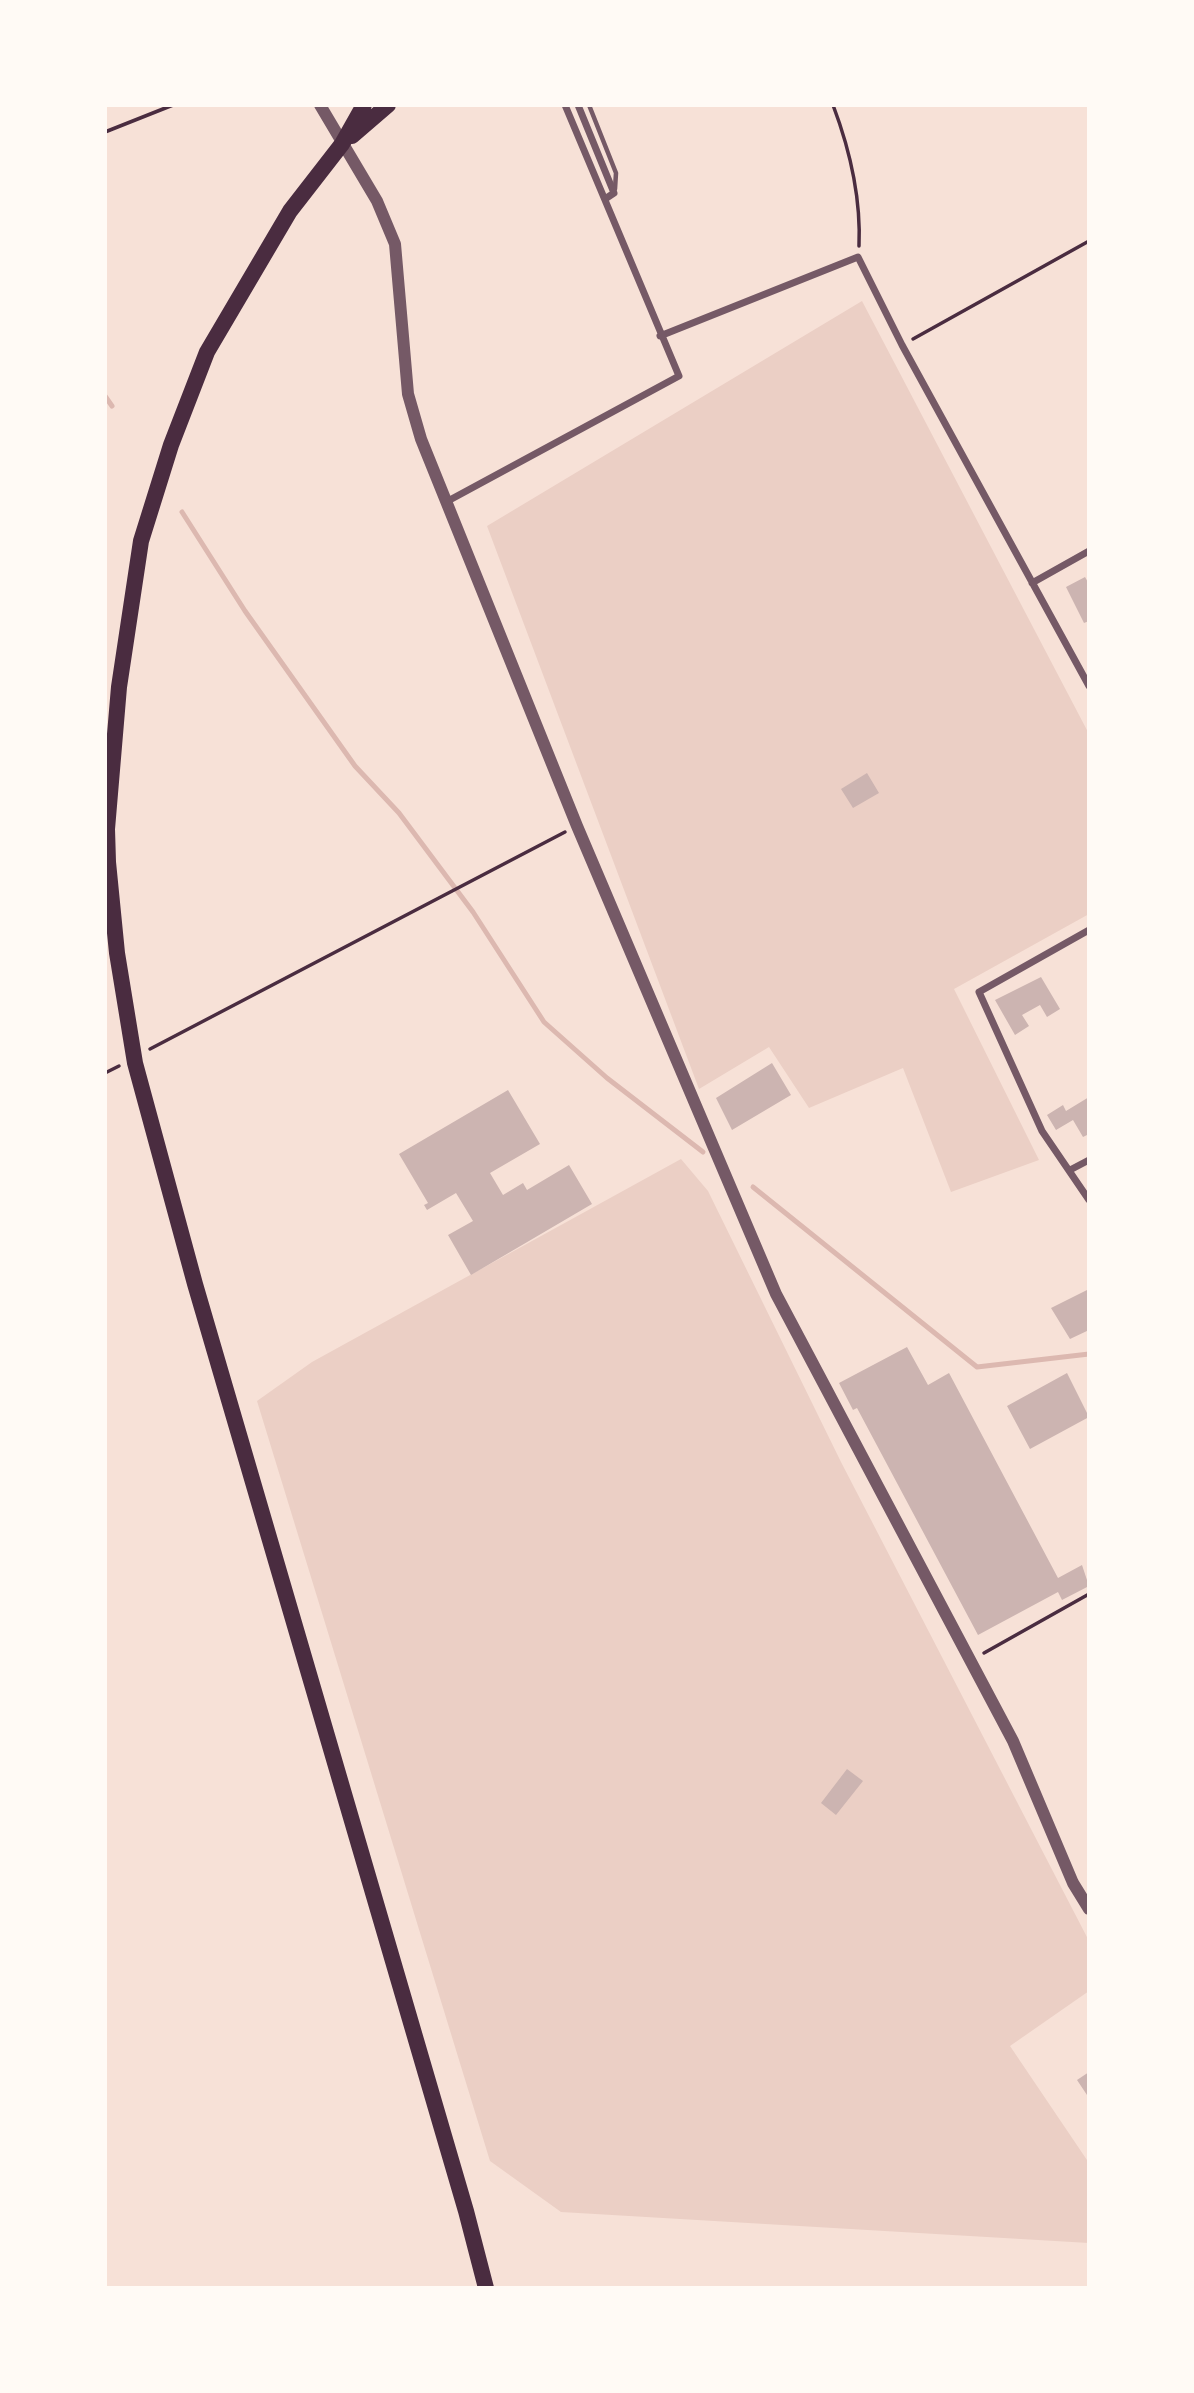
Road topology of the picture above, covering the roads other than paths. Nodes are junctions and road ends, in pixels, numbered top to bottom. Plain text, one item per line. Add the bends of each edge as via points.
1 (320, 105) edge
2 (364, 105) edge
3 (388, 105) edge
4 (565, 105) edge
5 (578, 105) edge
6 (589, 105) edge
7 (342, 144) junction
8 (614, 193) junction
9 (605, 199) junction
10 (660, 336) junction
11 (446, 503) junction
12 (1089, 551) edge
13 (1031, 583) junction
14 (1089, 686) edge
15 (1089, 930) edge
16 (1089, 1160) edge
17 (1070, 1170) junction
18 (1089, 1200) edge
19 (1089, 1909) edge
20 (486, 2288) edge

1 - 7 street
2 - 7 highway
3 - 7 highway
4 - 9 street
5 - 8 street
6 - 8 lane via 616,173
7 - 11 street via 377,201 395,244 408,394
7 - 20 highway via 290,211 207,352 171,445 141,541 119,687 107,829 117,953 134,1057 195,1284
8 - 9 street
9 - 10 street
10 - 11 street via 679,376
10 - 13 street via 858,257
11 - 19 street via 776,1294 1013,1741 1073,1883
12 - 13 street
13 - 14 street
15 - 17 street via 979,992 1042,1131
16 - 17 street
17 - 18 street

